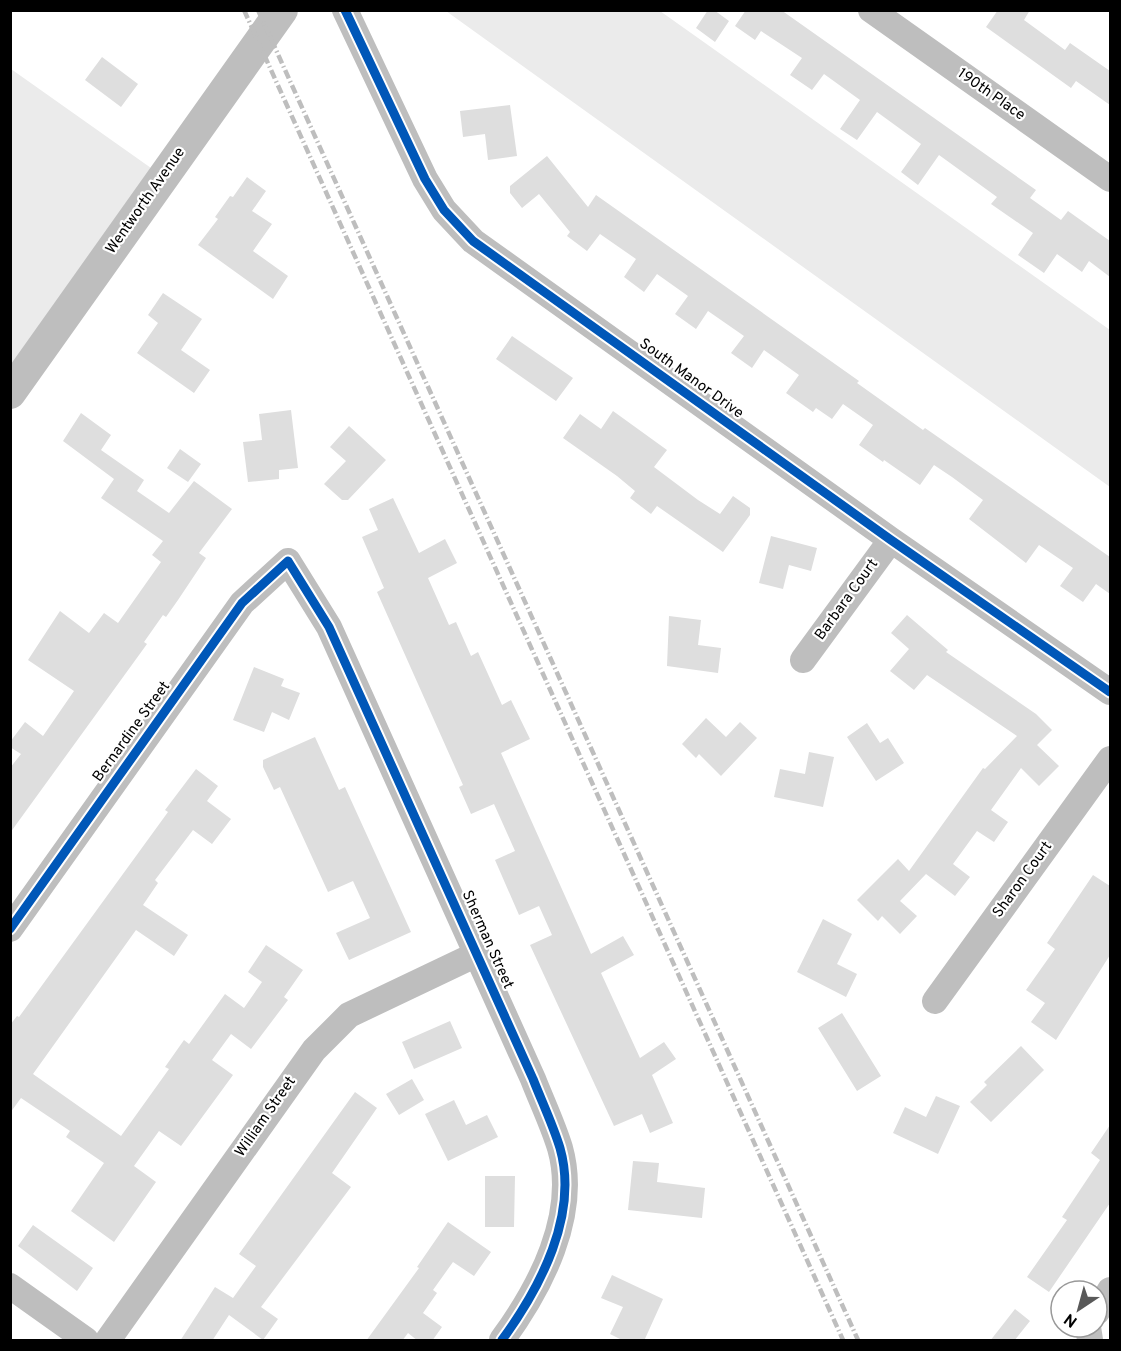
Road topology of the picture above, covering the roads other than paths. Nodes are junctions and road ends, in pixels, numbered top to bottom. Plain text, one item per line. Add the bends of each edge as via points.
1 (282, 10) edge
2 (345, 10) edge
3 (871, 10) edge
4 (1110, 179) edge
5 (10, 393) edge
6 (891, 540) junction
7 (288, 561) joint
8 (803, 660) dead end
9 (1110, 692) edge
10 (1110, 759) edge
11 (10, 929) edge
12 (477, 954) junction
13 (935, 1001) dead end
14 (10, 1286) edge
15 (86, 1341) edge
16 (108, 1341) edge
17 (502, 1341) edge

1 - 5 street, Wentworth Avenue
2 - 6 street, South Manor Drive via 425,179 444,210 473,242
3 - 4 street, 190th Place
6 - 8 street, Barbara Court
6 - 9 street, South Manor Drive
7 - 11 street, Bernardine Street via 243,603
7 - 12 street, Sherman Street via 329,627
10 - 13 street, Sharon Court
12 - 16 street, William Street via 349,1015 314,1050
12 - 17 street, Sherman Street via 561,1150 566,1200 530,1300
14 - 15 street

